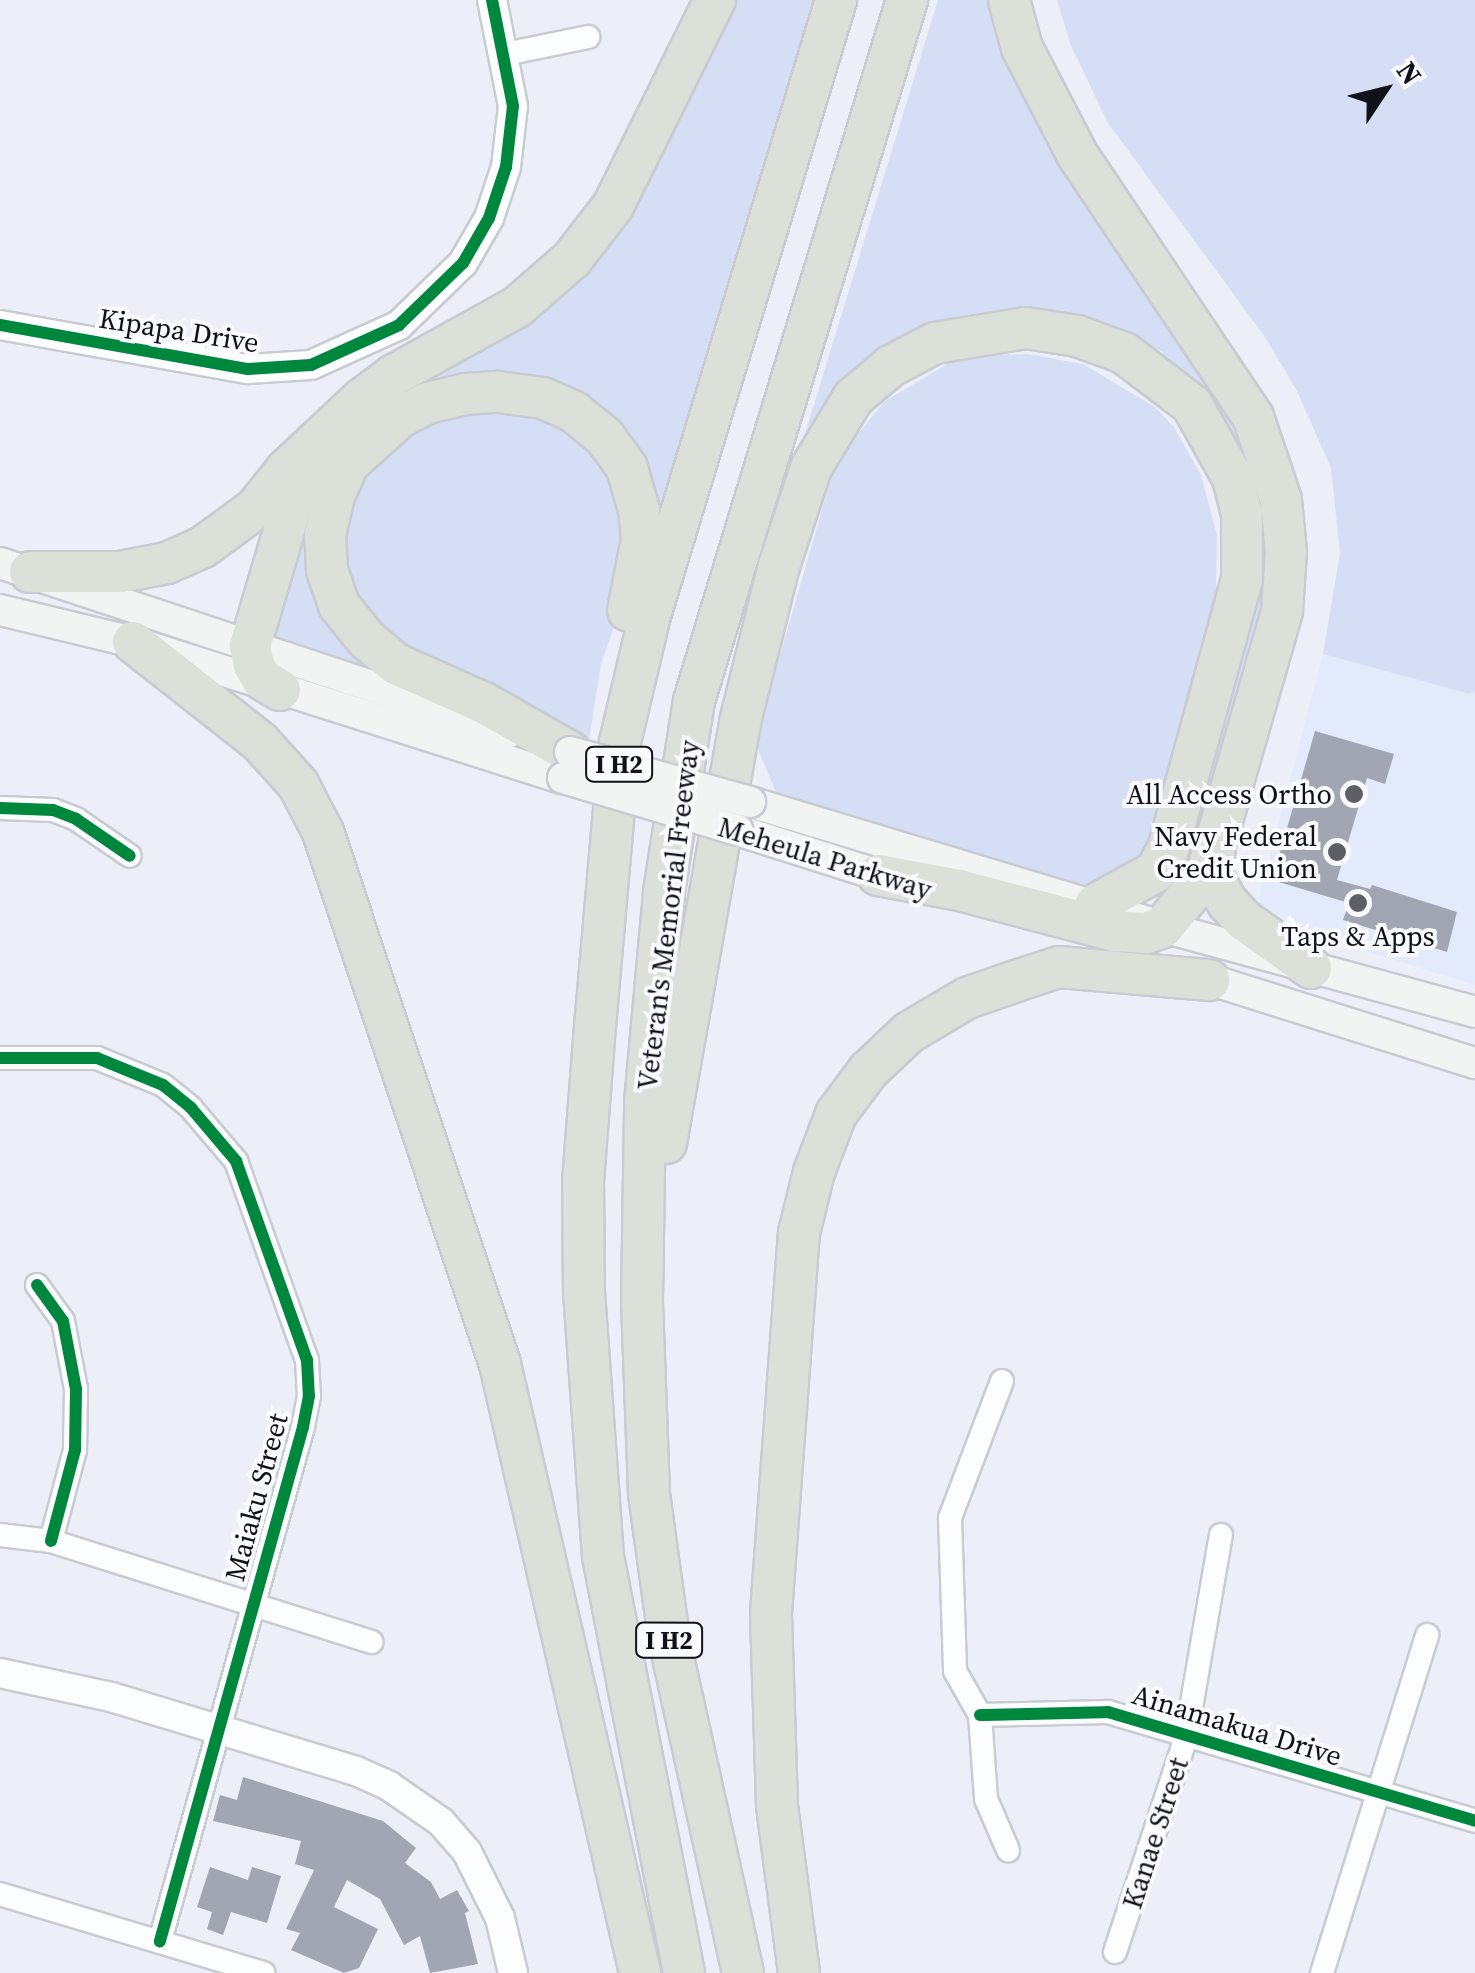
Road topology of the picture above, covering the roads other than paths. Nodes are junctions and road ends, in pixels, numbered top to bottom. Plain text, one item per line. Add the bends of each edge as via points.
1 (492, 0) edge
2 (715, 0) edge
3 (836, 0) edge
4 (907, 0) edge
5 (1009, 0) edge
6 (588, 37) dead end
7 (505, 54) junction
8 (0, 325) edge
9 (338, 421) junction
10 (15, 568) edge
11 (0, 610) edge
12 (132, 642) junction
13 (250, 646) junction
14 (280, 690) junction
15 (566, 765) junction
16 (0, 808) edge
17 (1215, 847) junction
18 (130, 856) dead end
19 (878, 875) junction
20 (1095, 904) junction
21 (1164, 927) junction
22 (1311, 968) junction
23 (1209, 980) junction
24 (1475, 1012) edge
25 (0, 1058) edge
26 (1475, 1063) edge
27 (37, 1285) dead end
28 (642, 1301) junction
29 (1002, 1381) dead end
30 (0, 1535) edge
31 (1221, 1535) dead end
32 (51, 1541) junction
33 (603, 1557) junction
34 (252, 1606) junction
35 (1427, 1636) dead end
36 (371, 1642) dead end
37 (0, 1673) edge
38 (980, 1715) junction
39 (217, 1732) junction
40 (1186, 1737) junction
41 (1378, 1793) junction
42 (1475, 1821) edge
43 (1008, 1850) dead end
44 (0, 1894) edge
45 (160, 1940) junction
46 (1115, 1952) dead end
47 (263, 1973) edge
48 (514, 1973) edge
49 (640, 1973) edge
50 (684, 1973) edge
51 (743, 1973) edge
52 (799, 1973) edge
53 (1322, 1973) edge

1 - 7 street, Kipapa Drive
2 - 9 highway via 613,206 572,258 517,307 394,375
3 - 33 highway, Veteran's Memorial Freeway / I H2 via 648,620 620,742 583,1182
4 - 28 highway, Veteran's Memorial Freeway / I H2 via 694,701 664,892 645,1102
5 - 17 highway via 1022,48 1053,113 1253,418 1273,466 1286,552 1282,611
6 - 7 street
7 - 8 street, Kipapa Drive via 513,140 490,218 434,294 371,340 310,364 248,369
9 - 10 highway via 255,509 203,547 120,572
9 - 13 highway via 314,452 296,493
10 - 13 main road, Meheula Parkway
11 - 12 main road, Meheula Parkway
12 - 14 main road, Meheula Parkway
12 - 49 highway via 260,742 298,784 323,832 500,1364
13 - 14 highway via 262,678
13 - 15 main road, Meheula Parkway
14 - 15 main road, Meheula Parkway
15 - 19 main road, Meheula Parkway, bridge
15 - 20 main road, Meheula Parkway, bridge via 750,802
15 - 33 highway via 484,702 396,664 339,605 326,570 334,496 349,462 400,417 427,403 498,392 543,398 574,412 604,436 627,468 639,510 642,539 591,827 564,1074 569,1312
16 - 18 street via 53,810
17 - 21 highway via 1194,893
17 - 22 highway via 1212,875 1227,902
19 - 21 highway via 1115,930 1146,934
19 - 23 main road, Meheula Parkway
20 - 21 main road, Meheula Parkway
20 - 28 highway via 1155,872 1168,849 1242,579 1242,514 1233,478 1192,405 1124,353 1026,328 936,344 891,366 842,413 811,468 779,566 740,722
21 - 22 main road, Meheula Parkway
22 - 24 main road, Meheula Parkway
23 - 26 main road, Meheula Parkway
23 - 52 highway via 1059,967 1016,980 967,998 908,1033 836,1114 799,1232 771,1613 777,1805
25 - 34 street, Maiaku Street via 97,1058 133,1070 191,1108 236,1161 307,1360 310,1396
27 - 32 street via 63,1321 76,1390 74,1450
28 - 51 highway, Veteran's Memorial Freeway / I H2 via 649,1492 670,1645
29 - 38 street via 950,1518 955,1671
30 - 32 street
31 - 40 street, Kanae Street
32 - 34 street
33 - 50 highway, Veteran's Memorial Freeway / I H2
34 - 36 street
34 - 39 street, Maiaku Street
35 - 41 street
37 - 39 street via 111,1697
38 - 40 street, Ainamakua Drive via 1108,1712
38 - 43 street via 986,1799
39 - 45 street, Maiaku Street
39 - 48 street via 356,1771 441,1822 489,1888
40 - 41 street, Ainamakua Drive
40 - 46 street, Kanae Street
41 - 42 street, Ainamakua Drive
41 - 53 street
44 - 45 street
45 - 47 street

